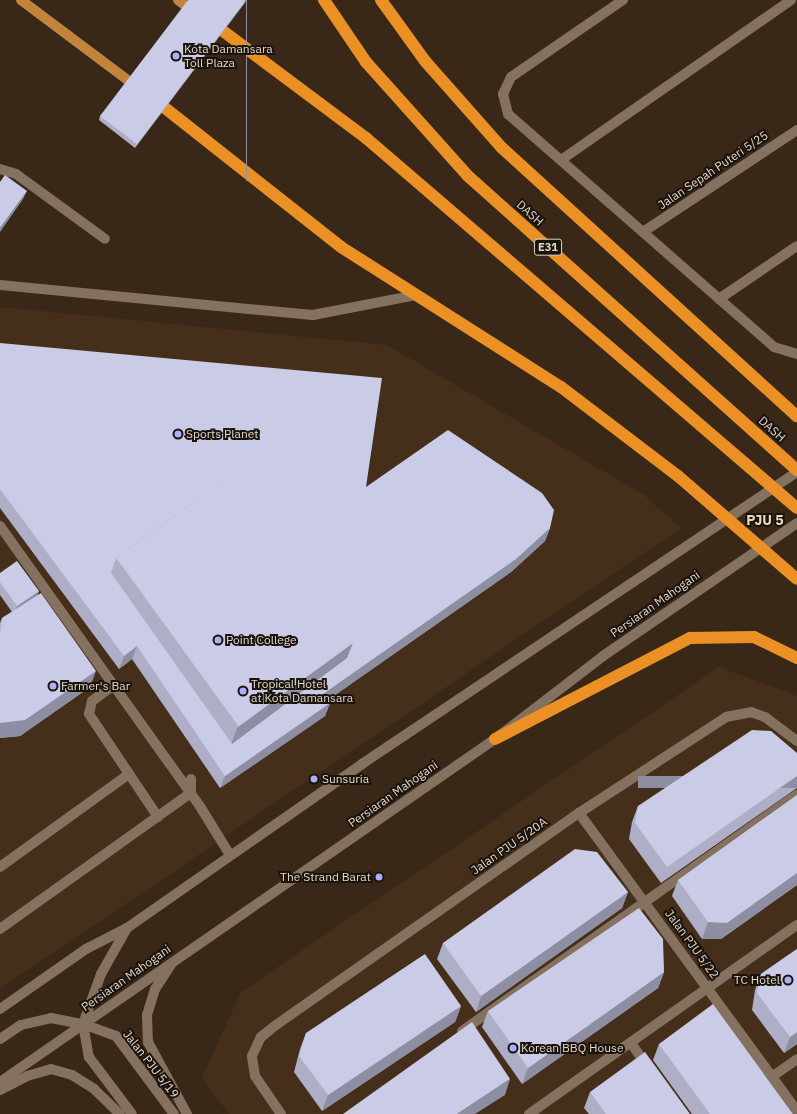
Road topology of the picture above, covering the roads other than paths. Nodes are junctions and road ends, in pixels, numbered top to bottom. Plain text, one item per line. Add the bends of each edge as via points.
1 (21, 0) edge
2 (324, 0) edge
3 (381, 0) edge
4 (623, 0) edge
5 (791, 0) edge
6 (223, 31) edge
7 (129, 81) edge
8 (165, 108) edge
9 (797, 130) edge
10 (561, 160) junction
11 (0, 169) edge
12 (643, 232) junction
13 (105, 239) dead end
14 (797, 246) edge
15 (0, 285) edge
16 (416, 295) junction
17 (719, 299) junction
18 (797, 354) edge
19 (797, 416) edge
20 (797, 471) edge
21 (797, 508) edge
22 (797, 523) edge
23 (0, 526) edge
24 (797, 579) edge
25 (797, 658) edge
26 (114, 685) junction
27 (495, 739) junction
28 (797, 741) edge
29 (129, 774) junction
30 (190, 779) dead end
31 (191, 794) junction
32 (797, 795) edge
33 (579, 813) junction
34 (158, 817) junction
35 (230, 855) junction
36 (0, 867) edge
37 (644, 900) junction
38 (797, 925) edge
39 (0, 928) edge
40 (127, 928) junction
41 (176, 958) junction
42 (708, 989) junction
43 (0, 1009) edge
44 (83, 1024) junction
45 (455, 1035) edge
46 (0, 1039) edge
47 (631, 1043) junction
48 (797, 1058) edge
49 (654, 1075) edge
50 (773, 1076) junction
51 (0, 1082) edge
52 (0, 1090) edge
53 (542, 1110) edge
54 (797, 1110) edge
55 (120, 1114) edge
56 (132, 1114) edge
57 (174, 1114) edge
58 (187, 1114) edge
59 (281, 1114) edge
60 (529, 1114) edge

1 - 7 main road
2 - 20 highway, DASH / E31 via 366,62 468,176
3 - 19 highway via 425,61 502,147
4 - 10 main road via 511,77 503,94 508,114
5 - 10 main road
6 - 21 highway via 366,138
8 - 16 highway via 341,247
9 - 12 main road, Jalan Sepah Puteri 5/25
10 - 12 main road
11 - 13 main road via 16,174
12 - 17 main road
14 - 17 main road
15 - 16 main road via 313,315
16 - 24 highway via 562,387 678,476
17 - 18 main road via 774,347
20 - 35 main road
22 - 27 main road, Persiaran Mahogani via 603,656
23 - 26 main road
25 - 27 highway via 754,637 690,638
26 - 29 main road via 88,707
26 - 31 main road
27 - 41 main road, Persiaran Mahogani
28 - 33 main road, Jalan PJU 5/20A via 766,717 751,712 726,717
29 - 34 main road
29 - 36 main road
30 - 31 main road
31 - 34 main road
31 - 35 main road
32 - 37 main road
33 - 37 main road, Jalan PJU 5/22
33 - 59 main road, Jalan PJU 5/20A via 261,1037 252,1056 255,1076
34 - 39 main road
35 - 40 main road
37 - 42 main road, Jalan PJU 5/22
37 - 45 main road
38 - 42 main road
40 - 43 main road via 86,949
40 - 44 main road via 100,974
41 - 44 main road, Persiaran Mahogani
41 - 58 main road via 155,990 147,1015 148,1042
42 - 47 main road
42 - 50 main road, Jalan PJU 5/22
44 - 46 main road, Jalan PJU 5/19 via 51,1018 21,1025
44 - 51 main road, Persiaran Mahogani
44 - 56 main road via 89,1057
44 - 57 main road, Jalan PJU 5/19 via 116,1036
47 - 49 main road
47 - 53 main road
48 - 50 main road
50 - 54 main road, Jalan PJU 5/22
52 - 55 main road via 27,1076 51,1069 72,1075 94,1089
53 - 60 main road

